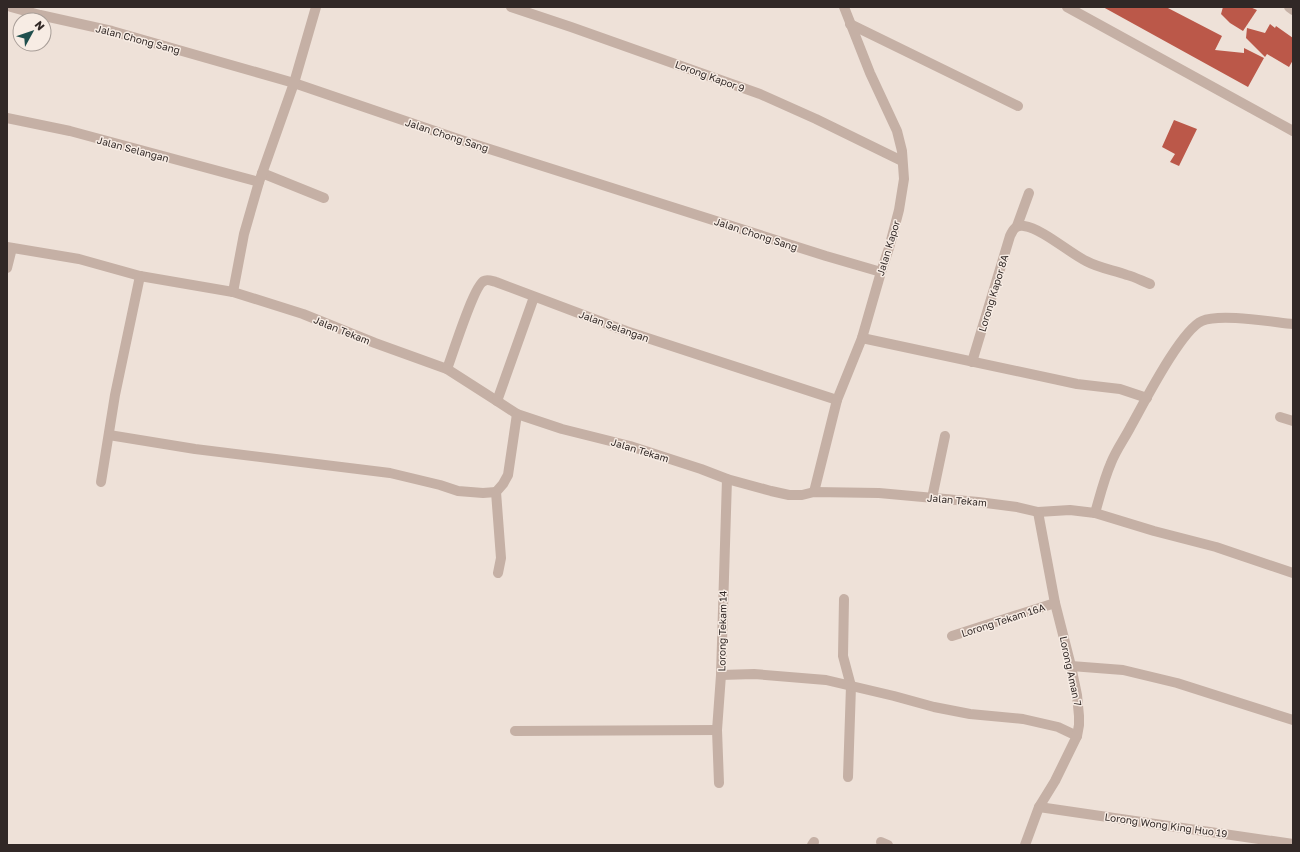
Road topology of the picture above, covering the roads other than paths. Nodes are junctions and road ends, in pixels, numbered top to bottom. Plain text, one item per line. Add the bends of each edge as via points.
1 (11, 7) edge
2 (316, 7) edge
3 (511, 7) edge
4 (844, 7) edge
5 (1067, 7) edge
6 (1289, 7) edge
7 (1293, 10) edge
8 (850, 24) junction
9 (294, 83) junction
10 (1018, 106) dead end
11 (7, 118) edge
12 (1293, 131) edge
13 (902, 161) junction
14 (260, 177) junction
15 (1029, 193) dead end
16 (324, 198) dead end
17 (1017, 226) junction
18 (9, 247) edge
19 (7, 268) edge
20 (881, 272) junction
21 (140, 276) junction
22 (1150, 284) dead end
23 (233, 292) junction
24 (534, 297) junction
25 (1293, 324) edge
26 (862, 338) junction
27 (972, 362) junction
28 (447, 369) junction
29 (1147, 398) junction
30 (837, 400) junction
31 (497, 401) junction
32 (516, 414) junction
33 (1280, 417) dead end
34 (1293, 421) edge
35 (109, 435) junction
36 (945, 436) dead end
37 (727, 479) junction
38 (101, 482) dead end
39 (496, 492) junction
40 (814, 492) junction
41 (932, 498) junction
42 (1038, 512) junction
43 (1095, 513) junction
44 (1293, 572) edge
45 (498, 573) dead end
46 (844, 599) dead end
47 (1055, 603) junction
48 (952, 636) dead end
49 (1072, 666) junction
50 (721, 675) junction
51 (851, 686) junction
52 (1293, 720) edge
53 (717, 730) junction
54 (516, 731) dead end
55 (1077, 736) junction
56 (848, 777) dead end
57 (719, 783) dead end
58 (1039, 807) junction
59 (1293, 844) edge
60 (1025, 845) edge

1 - 9 street, Jalan Chong Sang via 112,31
2 - 9 street
3 - 13 street, Lorong Kapor 9 via 760,94
4 - 8 street, Jalan Kapor
5 - 12 street
6 - 7 street
8 - 10 street
8 - 13 street, Jalan Kapor via 897,132
9 - 14 street
9 - 20 street, Jalan Chong Sang via 461,140
11 - 14 street, Jalan Selangan
13 - 20 street, Jalan Kapor via 904,179 899,210
14 - 16 street, Jalan Selangan
14 - 23 street via 244,234
15 - 17 street, Lorong Kapor 8A
17 - 22 street via 1029,227 1044,234 1085,260 1105,269
17 - 27 street, Lorong Kapor 8A via 1010,236
18 - 19 street
18 - 21 street, Jalan Tekam via 79,259
20 - 26 street, Jalan Kapor
21 - 23 street, Jalan Tekam
21 - 35 street
23 - 28 street, Jalan Tekam via 303,314
24 - 28 street, Jalan Selangan via 496,282 488,280 481,283 474,295
24 - 30 street, Jalan Selangan via 626,331
24 - 31 street
25 - 29 street via 1225,317 1203,320 1193,327 1179,345
26 - 27 street
26 - 30 street, Jalan Kapor
27 - 29 street via 1077,384 1120,389
28 - 31 street, Jalan Tekam
29 - 43 street via 1111,462
30 - 40 street, Jalan Kapor
31 - 32 street, Jalan Tekam
32 - 37 street, Jalan Tekam via 562,429 630,446
32 - 39 street via 508,475
33 - 34 street
35 - 38 street
35 - 39 street via 195,449 390,473 458,491
36 - 41 street
37 - 40 street, Jalan Tekam via 789,495
37 - 50 street, Lorong Tekam 14
39 - 45 street via 501,558
40 - 41 street, Jalan Tekam via 878,493
41 - 42 street, Jalan Tekam via 1017,507
42 - 43 street, Jalan Tekam via 1070,510
42 - 47 street, Lorong Aman 7
43 - 44 street, Jalan Tekam
46 - 51 street via 843,656
47 - 48 street, Lorong Tekam 16A
47 - 49 street, Lorong Aman 7
49 - 52 street via 1123,670 1177,683
49 - 55 street, Lorong Aman 7 via 1079,716
50 - 51 street via 754,674 826,680
50 - 53 street, Lorong Tekam 14
51 - 55 street via 941,709 1023,719
51 - 56 street
53 - 54 street
53 - 57 street, Lorong Tekam 14
55 - 58 street, Lorong Aman 7
58 - 59 street, Lorong Wong King Huo 19
58 - 60 street, Lorong Aman 7

